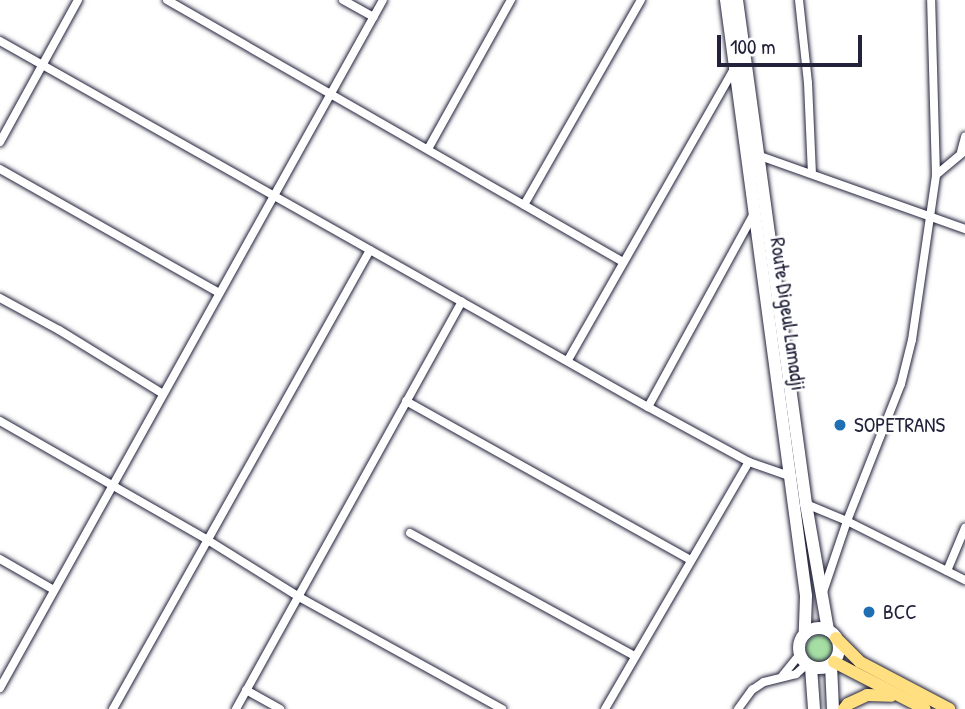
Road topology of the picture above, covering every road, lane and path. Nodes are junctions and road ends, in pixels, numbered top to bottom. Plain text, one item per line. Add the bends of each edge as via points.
1 (78, 0) edge
2 (167, 0) edge
3 (343, 0) edge
4 (383, 0) edge
5 (511, 0) edge
6 (641, 0) edge
7 (726, 0) edge
8 (737, 0) edge
9 (799, 0) edge
10 (930, 0) edge
11 (373, 17) junction
12 (0, 41) edge
13 (44, 66) junction
14 (735, 67) junction
15 (330, 93) junction
16 (965, 137) edge
17 (0, 142) edge
18 (428, 149) junction
19 (963, 152) edge
20 (760, 156) junction
21 (0, 169) edge
22 (812, 173) junction
23 (936, 175) junction
24 (272, 195) junction
25 (524, 205) junction
26 (754, 213) junction
27 (932, 216) junction
28 (965, 229) edge
29 (370, 250) junction
30 (623, 261) junction
31 (219, 293) junction
32 (0, 298) edge
33 (462, 301) junction
34 (568, 360) junction
35 (163, 394) junction
36 (406, 401) junction
37 (648, 407) junction
38 (0, 421) edge
39 (749, 462) junction
40 (796, 476) junction
41 (114, 487) junction
42 (806, 504) junction
43 (847, 521) junction
44 (965, 528) edge
45 (410, 533) dead end
46 (206, 539) junction
47 (0, 559) edge
48 (691, 560) junction
49 (947, 570) junction
50 (965, 580) edge
51 (54, 590) junction
52 (299, 597) junction
53 (820, 599) junction
54 (805, 634) junction
55 (832, 634) junction
56 (635, 656) junction
57 (806, 662) junction
58 (832, 663) junction
59 (783, 675) junction
60 (0, 688) edge
61 (246, 690) junction
62 (904, 698) junction
63 (113, 709) edge
64 (236, 709) edge
65 (280, 709) edge
66 (502, 709) edge
67 (605, 709) edge
68 (738, 709) edge
69 (814, 709) edge
70 (834, 709) edge
71 (844, 709) edge
72 (925, 709) edge
73 (948, 709) edge

1 - 13 street
2 - 15 street
3 - 11 street
4 - 11 street
5 - 18 street
6 - 25 street
7 - 14 main road, Route Digeul Lamadji
8 - 20 main road
9 - 22 street
10 - 23 street
11 - 15 street
12 - 13 street
13 - 17 street
13 - 24 street
14 - 26 main road, Route Digeul Lamadji
14 - 30 street
15 - 18 street
15 - 24 street
16 - 19 street
18 - 25 street
19 - 23 street
20 - 22 street
20 - 40 main road
21 - 31 street
22 - 27 street
23 - 27 street
24 - 29 street
24 - 31 street
25 - 30 street
26 - 37 street
26 - 40 main road, Route Digeul Lamadji
27 - 28 street
27 - 43 street via 901,384
29 - 33 street
29 - 46 street
30 - 34 street
31 - 35 street
32 - 35 street
33 - 34 street
33 - 36 street
34 - 37 street
35 - 41 street
36 - 48 street
36 - 52 street
37 - 39 street
38 - 41 street
39 - 40 street
39 - 48 street
40 - 42 main road
40 - 54 main road, Route Digeul Lamadji
41 - 46 street
41 - 51 street
42 - 43 street
42 - 53 main road
43 - 49 street
43 - 53 street
44 - 49 street
45 - 56 street
46 - 52 street
46 - 63 street
47 - 51 street
48 - 56 street
49 - 50 street
51 - 60 street
52 - 61 street
52 - 66 street
53 - 55 main road
54 - 55 main road via 816,628
54 - 57 main road via 800,643
55 - 58 main road via 839,652
55 - 73 main road via 860,662
56 - 67 street
57 - 58 main road via 821,668
57 - 59 street
57 - 59 street via 796,674
57 - 69 main road
58 - 62 main road
58 - 70 main road
59 - 68 street via 752,690
61 - 64 street
61 - 65 street
62 - 71 main road via 867,695
62 - 72 main road

